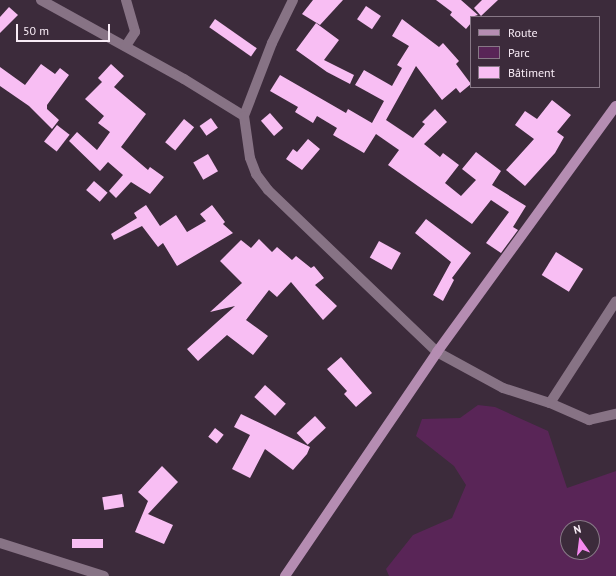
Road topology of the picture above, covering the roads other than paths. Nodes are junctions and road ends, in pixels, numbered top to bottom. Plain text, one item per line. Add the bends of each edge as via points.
1 (41, 0) edge
2 (126, 0) edge
3 (294, 0) edge
4 (126, 46) junction
5 (616, 106) edge
6 (244, 116) junction
7 (616, 302) edge
8 (437, 352) junction
9 (550, 403) junction
10 (616, 414) edge
11 (0, 543) edge
12 (104, 576) edge
13 (285, 576) edge

1 - 4 street
2 - 4 street via 136,32
3 - 6 street via 272,43
4 - 6 street
5 - 8 main road
6 - 8 street via 250,158 256,174 268,190
7 - 9 street
8 - 9 street via 504,388
8 - 13 main road
9 - 10 street via 589,420
11 - 12 street

